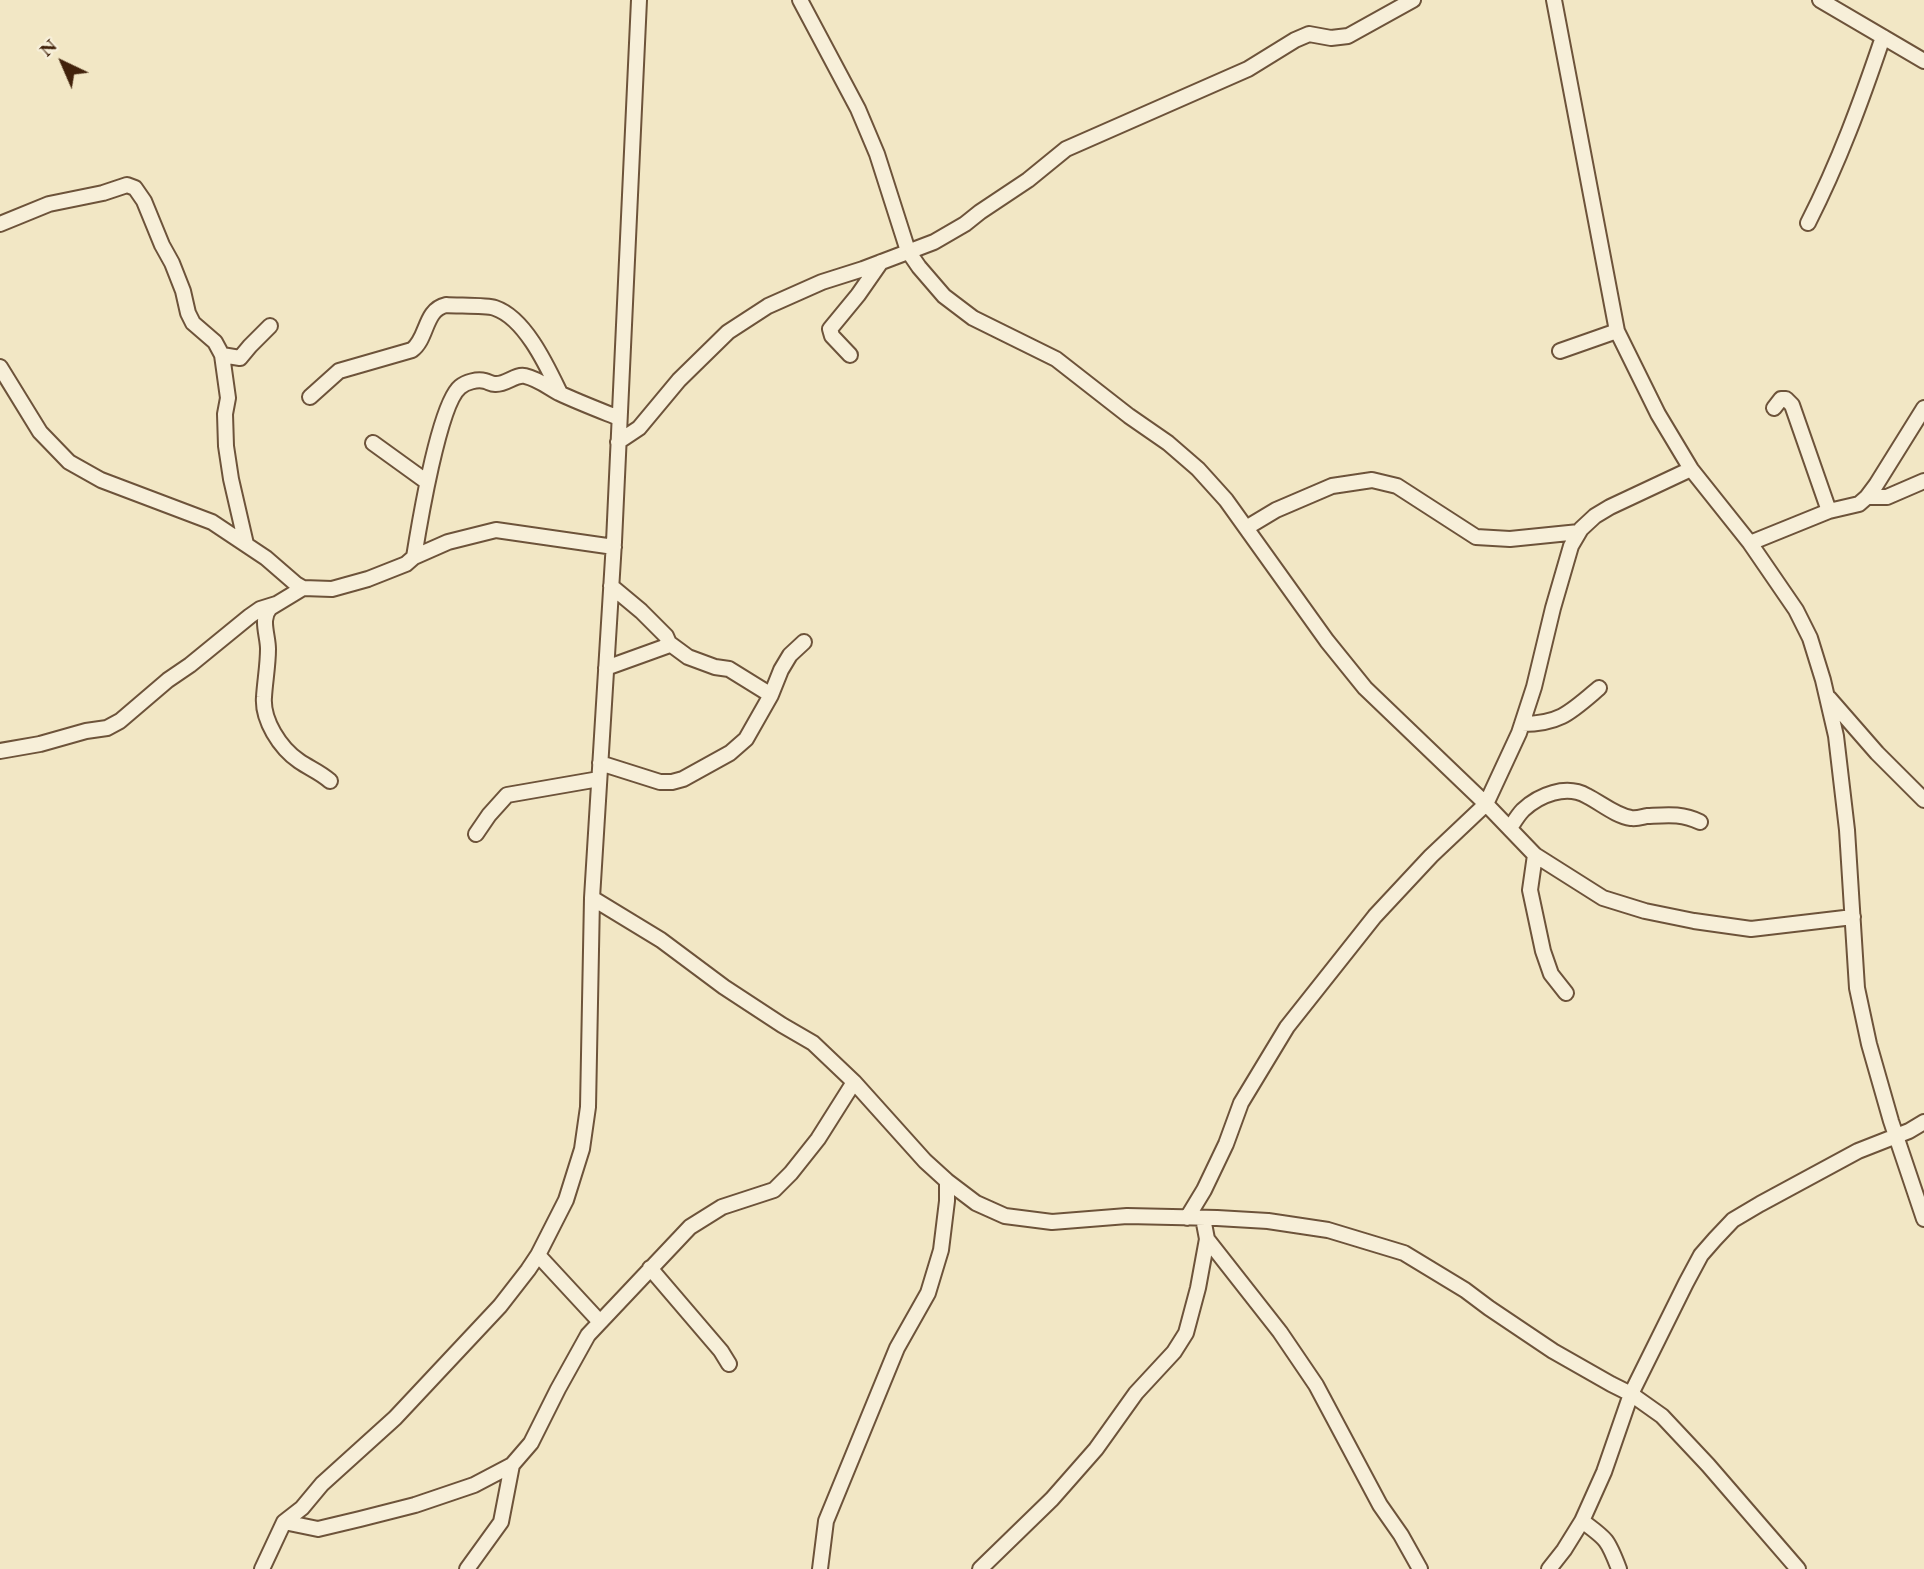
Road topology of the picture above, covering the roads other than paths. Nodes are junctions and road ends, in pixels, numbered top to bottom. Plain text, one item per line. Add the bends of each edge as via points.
1 (639, 0) edge
2 (800, 0) edge
3 (1413, 0) edge
4 (1554, 0) edge
5 (1819, 0) edge
6 (1883, 37) junction
7 (1924, 61) edge
8 (1808, 223) dead end
9 (0, 224) edge
10 (908, 251) junction
11 (881, 262) junction
12 (270, 326) dead end
13 (1617, 331) junction
14 (1560, 351) dead end
15 (222, 355) junction
16 (850, 355) dead end
17 (2, 376) edge
18 (560, 393) junction
19 (310, 397) dead end
20 (1774, 408) dead end
21 (1924, 408) edge
22 (619, 418) junction
23 (618, 442) junction
24 (373, 443) dead end
25 (1690, 469) junction
26 (428, 481) junction
27 (1924, 481) edge
28 (1867, 497) junction
29 (1829, 511) junction
30 (1246, 528) junction
31 (1579, 532) junction
32 (1750, 543) junction
33 (246, 544) junction
34 (614, 547) junction
35 (414, 557) junction
36 (611, 586) junction
37 (303, 588) junction
38 (276, 604) junction
39 (804, 642) dead end
40 (669, 643) junction
41 (606, 667) junction
42 (1599, 688) dead end
43 (771, 695) junction
44 (1827, 696) junction
45 (1522, 724) junction
46 (0, 751) edge
47 (600, 763) junction
48 (599, 779) junction
49 (330, 781) dead end
50 (1924, 800) edge
51 (1486, 804) junction
52 (1700, 822) dead end
53 (1510, 828) junction
54 (476, 834) dead end
55 (1535, 855) junction
56 (592, 898) junction
57 (1853, 917) junction
58 (1566, 993) dead end
59 (854, 1082) junction
60 (1924, 1122) edge
61 (1896, 1136) junction
62 (947, 1181) junction
63 (1187, 1218) junction
64 (1203, 1218) junction
65 (1924, 1219) edge
66 (1207, 1239) junction
67 (538, 1255) junction
68 (650, 1268) junction
69 (600, 1322) junction
70 (729, 1364) dead end
71 (1631, 1394) junction
72 (512, 1465) junction
73 (1582, 1521) junction
74 (284, 1522) junction
75 (262, 1569) edge
76 (467, 1569) edge
77 (820, 1569) edge
78 (980, 1569) edge
79 (1420, 1569) edge
80 (1549, 1569) edge
81 (1619, 1569) edge
82 (1798, 1569) edge

1 - 22 street
2 - 10 street via 872,143
3 - 10 street via 1348,36 1309,34 1295,40 1248,69 1066,149 965,224
4 - 13 street
5 - 6 street
6 - 7 street
6 - 8 street via 1837,163
9 - 15 street via 49,204 127,185 135,188 172,263 193,323 215,342
10 - 11 street
10 - 30 street via 944,296 973,318 1056,359 1168,443 1198,469
11 - 16 street via 830,329
11 - 23 street via 768,306 727,332 639,428
12 - 15 street via 240,358
13 - 14 street
13 - 25 street
15 - 33 street via 228,398 226,446
17 - 33 street via 40,432 69,462 101,480 212,522
18 - 19 street via 538,349 513,318 494,307 446,305 432,312 412,350 339,371
18 - 22 street
18 - 26 street via 523,376 494,385 482,380 467,382 458,388 447,409
20 - 29 street via 1786,398 1792,405
21 - 28 street
22 - 23 street
23 - 34 street
24 - 26 street
25 - 31 street via 1610,507
25 - 32 street
26 - 35 street
27 - 28 street via 1887,497
28 - 29 street
29 - 32 street
30 - 31 street via 1332,486 1372,480 1397,486 1476,537 1510,539
30 - 51 street via 1365,688
31 - 45 street via 1571,546
32 - 44 street via 1810,638
33 - 37 street
34 - 35 street via 496,530 448,542
34 - 36 street
35 - 37 street via 406,565 368,579 332,589
36 - 40 street
36 - 41 street
37 - 38 street
38 - 46 street via 250,615 107,728
38 - 49 street via 264,619 268,646 263,698 270,724 298,760
39 - 43 street via 790,655
40 - 41 street
40 - 43 street via 688,657 729,669
41 - 47 street
42 - 45 street via 1569,714 1541,724
43 - 47 street via 746,739 683,779 660,782
44 - 50 street
44 - 57 street via 1836,736
45 - 51 street
47 - 48 street
48 - 54 street via 507,795
48 - 56 street
51 - 53 street
51 - 63 street via 1384,906 1287,1027 1241,1104 1226,1144
52 - 53 street via 1671,814 1630,818 1584,794 1563,790 1545,795 1522,811
53 - 55 street
55 - 57 street via 1603,898 1694,921 1751,929
55 - 58 street via 1530,890 1543,951 1551,974
56 - 59 street via 813,1043
56 - 67 street via 588,1107 582,1149 566,1200
57 - 61 street via 1857,988
59 - 62 street
59 - 68 street via 818,1139 774,1190 722,1207 690,1227
60 - 61 street
61 - 65 street
61 - 71 street via 1733,1220 1701,1255
62 - 63 street via 976,1203 1005,1216 1052,1222 1127,1216
62 - 77 street via 941,1250 928,1293 897,1348 825,1521
63 - 64 street
64 - 66 street
64 - 71 street via 1328,1230 1404,1253 1553,1351
66 - 78 street via 1186,1333 1174,1352 1136,1393 1097,1449
66 - 79 street via 1316,1385
67 - 69 street
67 - 74 street via 500,1306 395,1418
68 - 69 street
68 - 70 street
69 - 72 street via 575,1356 531,1443
71 - 73 street
71 - 82 street via 1662,1416
72 - 74 street via 474,1485 382,1514 318,1529
72 - 76 street via 501,1522
73 - 80 street
73 - 81 street via 1610,1544
74 - 75 street

